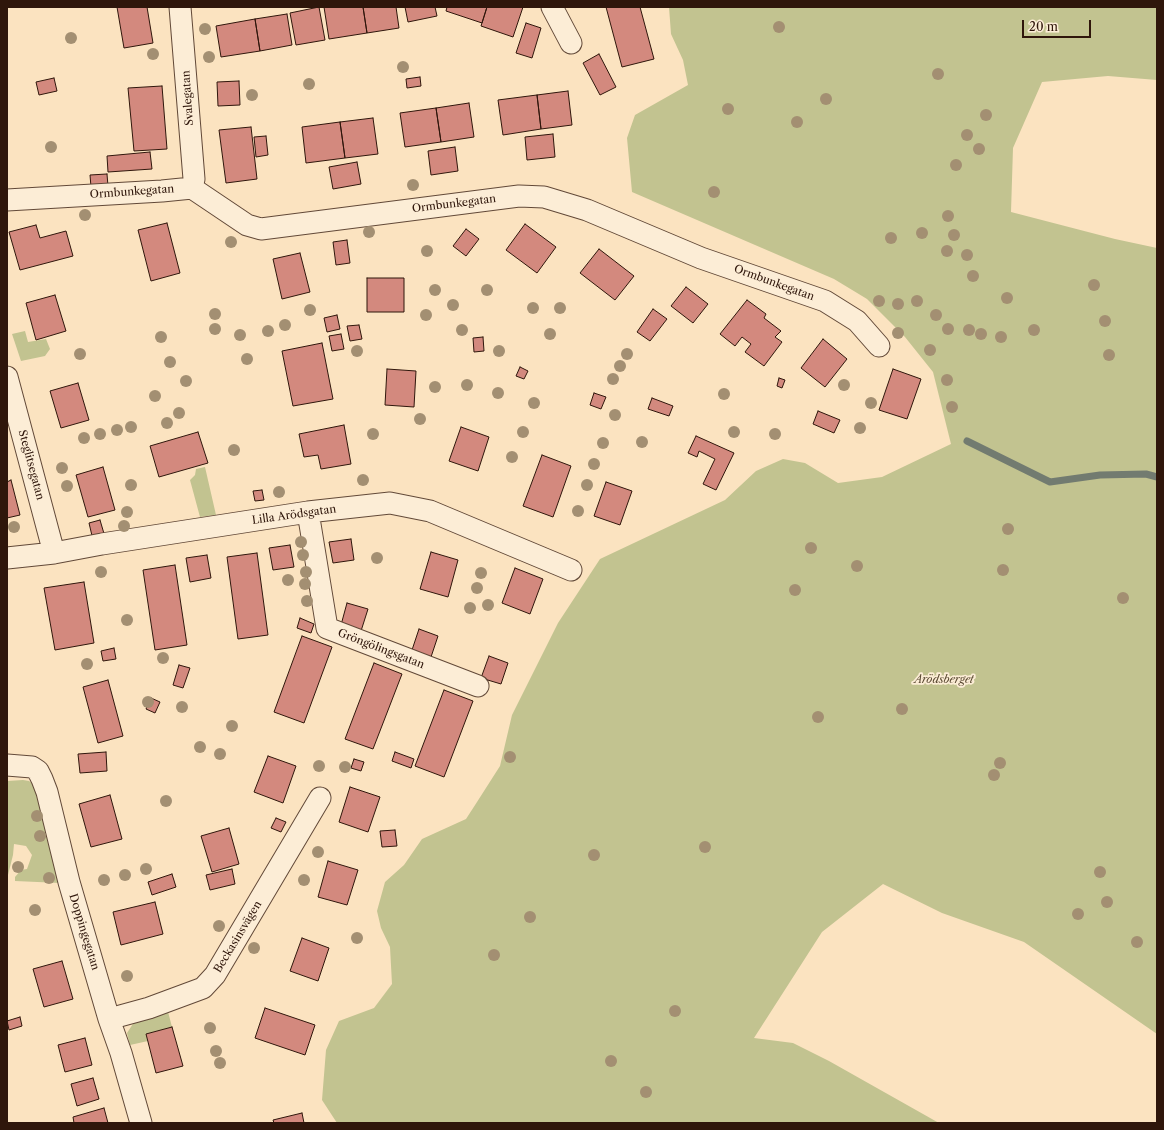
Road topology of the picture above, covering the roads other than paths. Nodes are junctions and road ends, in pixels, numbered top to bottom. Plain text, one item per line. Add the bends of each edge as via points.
1 (182, 7) edge
2 (552, 7) edge
3 (571, 43) dead end
4 (192, 188) junction
5 (7, 200) edge
6 (879, 346) dead end
7 (7, 377) edge
8 (308, 512) junction
9 (54, 554) junction
10 (7, 558) edge
11 (571, 570) dead end
12 (478, 686) dead end
13 (7, 765) edge
14 (320, 798) dead end
15 (109, 1019) junction
16 (141, 1123) edge

1 - 4 street, Svalegatan via 194,178
2 - 3 street
4 - 5 street, Ormbunkegatan
4 - 6 street, Ormbunkegatan via 247,225 261,229 519,196 544,197 587,210 701,258 825,301 857,321
7 - 9 street, Steglitsegatan
8 - 9 street, Lilla Arödsgatan via 102,544
8 - 11 street, Lilla Arödsgatan via 390,503 430,511
8 - 12 street, Gröngölingsgatan via 327,628
9 - 10 street, Lilla Arödsgatan
13 - 15 street, Doppingegatan via 32,767 38,771 42,779
14 - 15 street, Beckasinsvägen via 215,975 203,988 149,1008
15 - 16 street, Doppingegatan

